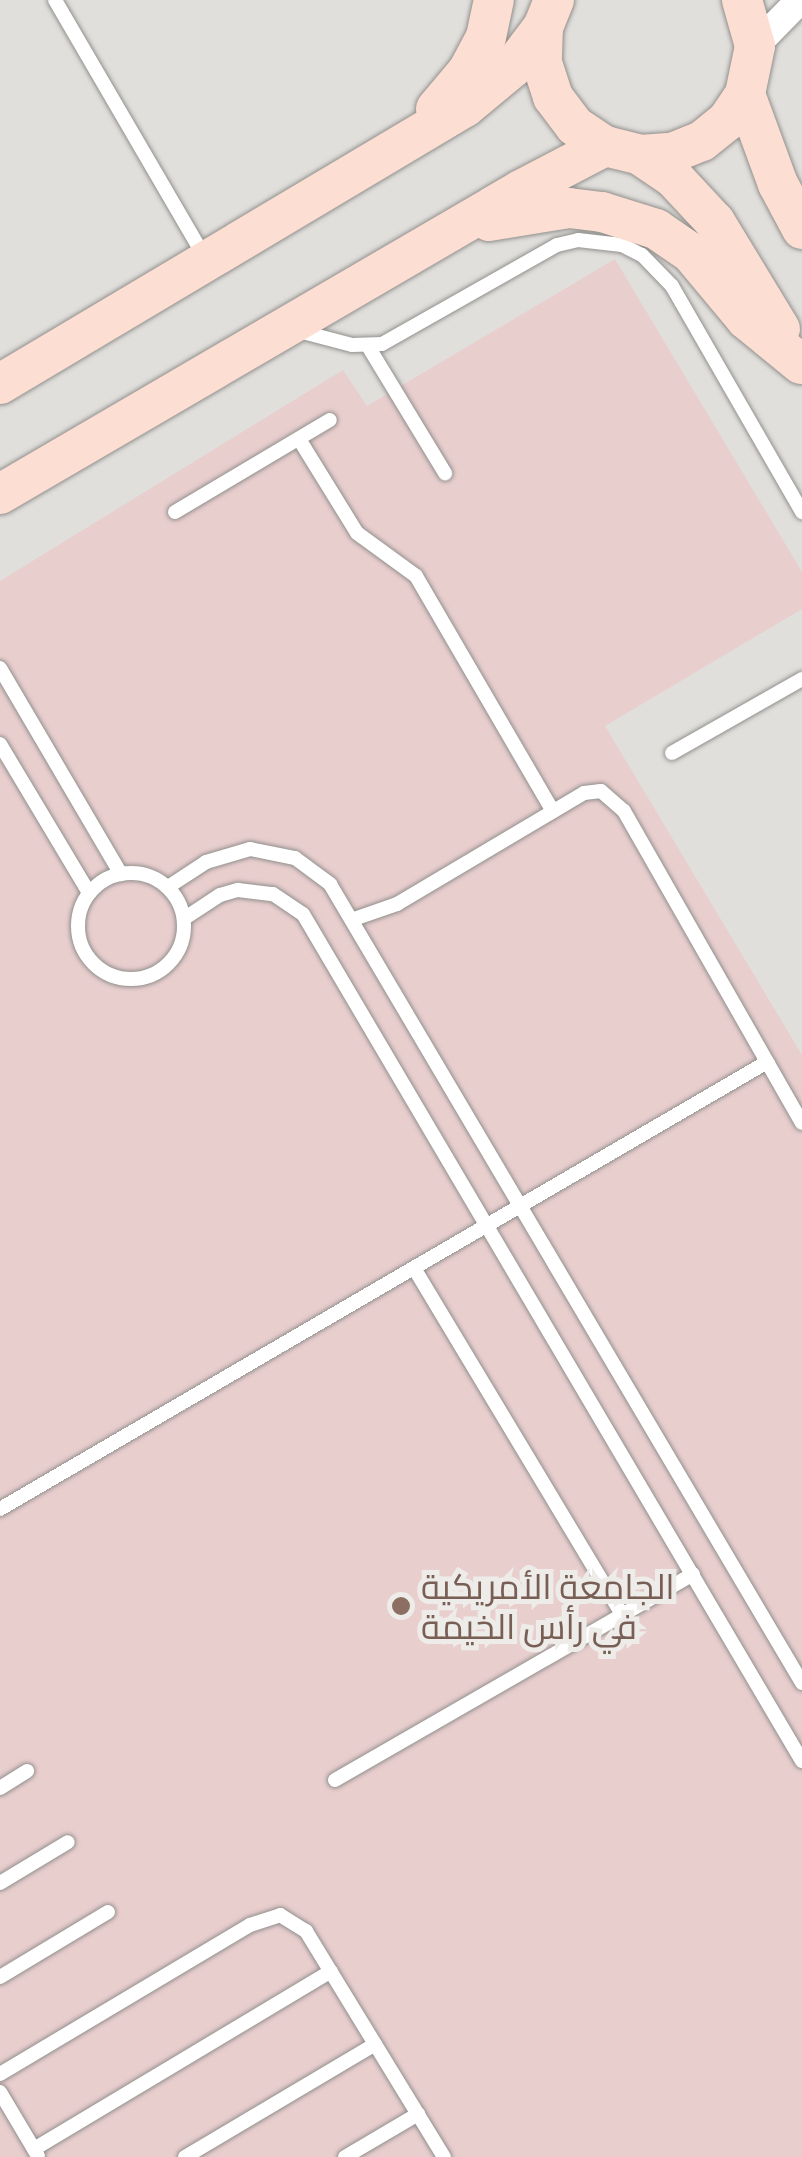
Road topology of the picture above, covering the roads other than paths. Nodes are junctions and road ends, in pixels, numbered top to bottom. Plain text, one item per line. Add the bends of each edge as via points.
1 (54, 0) edge
2 (494, 0) edge
3 (742, 0) edge
4 (800, 0) edge
5 (549, 13) edge
6 (755, 46) junction
7 (745, 94) junction
8 (403, 146) junction
9 (623, 151) junction
10 (460, 226) junction
11 (802, 229) edge
12 (207, 261) junction
13 (285, 328) junction
14 (368, 346) junction
15 (801, 366) edge
16 (0, 384) edge
17 (330, 420) dead end
18 (299, 439) junction
19 (445, 472) dead end
20 (0, 494) edge
21 (175, 512) dead end
22 (802, 512) edge
23 (0, 668) edge
24 (802, 679) edge
25 (0, 744) edge
26 (672, 752) dead end
27 (552, 811) junction
28 (121, 874) junction
29 (168, 887) junction
30 (89, 893) junction
31 (185, 918) junction
32 (354, 919) junction
33 (767, 1062) junction
34 (802, 1123) edge
35 (521, 1205) junction
36 (488, 1224) junction
37 (414, 1268) junction
38 (0, 1509) edge
39 (693, 1574) junction
40 (622, 1614) junction
41 (802, 1683) edge
42 (802, 1760) edge
43 (27, 1772) dead end
44 (336, 1780) dead end
45 (0, 1788) edge
46 (68, 1842) dead end
47 (0, 1883) edge
48 (108, 1912) dead end
49 (331, 1971) junction
50 (0, 1976) edge
51 (375, 2044) junction
52 (0, 2074) edge
53 (0, 2092) edge
54 (418, 2114) junction
55 (36, 2153) edge
56 (184, 2157) edge
57 (345, 2157) edge
58 (444, 2157) edge

1 - 12 lane
2 - 8 main road via 468,71
3 - 6 main road
4 - 6 street
5 - 8 main road via 491,88
5 - 9 main road via 542,63 553,97 575,126
6 - 7 main road
7 - 9 main road via 702,141 672,152
7 - 11 main road
8 - 12 main road
9 - 10 main road
9 - 15 main road via 673,177 715,222
10 - 13 main road
10 - 15 main road via 569,208 636,221 691,254 746,318
12 - 16 main road
13 - 14 lane
13 - 20 main road
14 - 19 lane
14 - 22 lane via 410,332 557,245 622,244 642,254 672,286
17 - 18 lane
18 - 21 lane
18 - 27 lane via 356,533 416,576
23 - 28 lane
24 - 26 lane
25 - 30 lane
27 - 32 lane via 398,904
27 - 33 lane via 592,791 610,795 624,811
28 - 29 lane via 150,876
28 - 30 lane
29 - 31 lane
29 - 32 lane via 228,854 274,851 313,869
30 - 31 lane via 78,919 82,947 100,970 125,980 153,976 175,958
31 - 36 lane via 238,890 273,894 303,914
32 - 35 lane
33 - 34 lane
33 - 35 lane
35 - 36 lane
35 - 41 lane
36 - 37 lane
36 - 39 lane
37 - 38 lane
37 - 40 lane
39 - 40 lane
39 - 42 lane
40 - 44 lane
43 - 45 lane
46 - 47 lane
48 - 50 lane
49 - 51 lane
49 - 52 lane via 299,1923 270,1916
49 - 55 lane
51 - 54 lane
51 - 56 lane
53 - 55 lane
54 - 57 lane
54 - 58 lane

